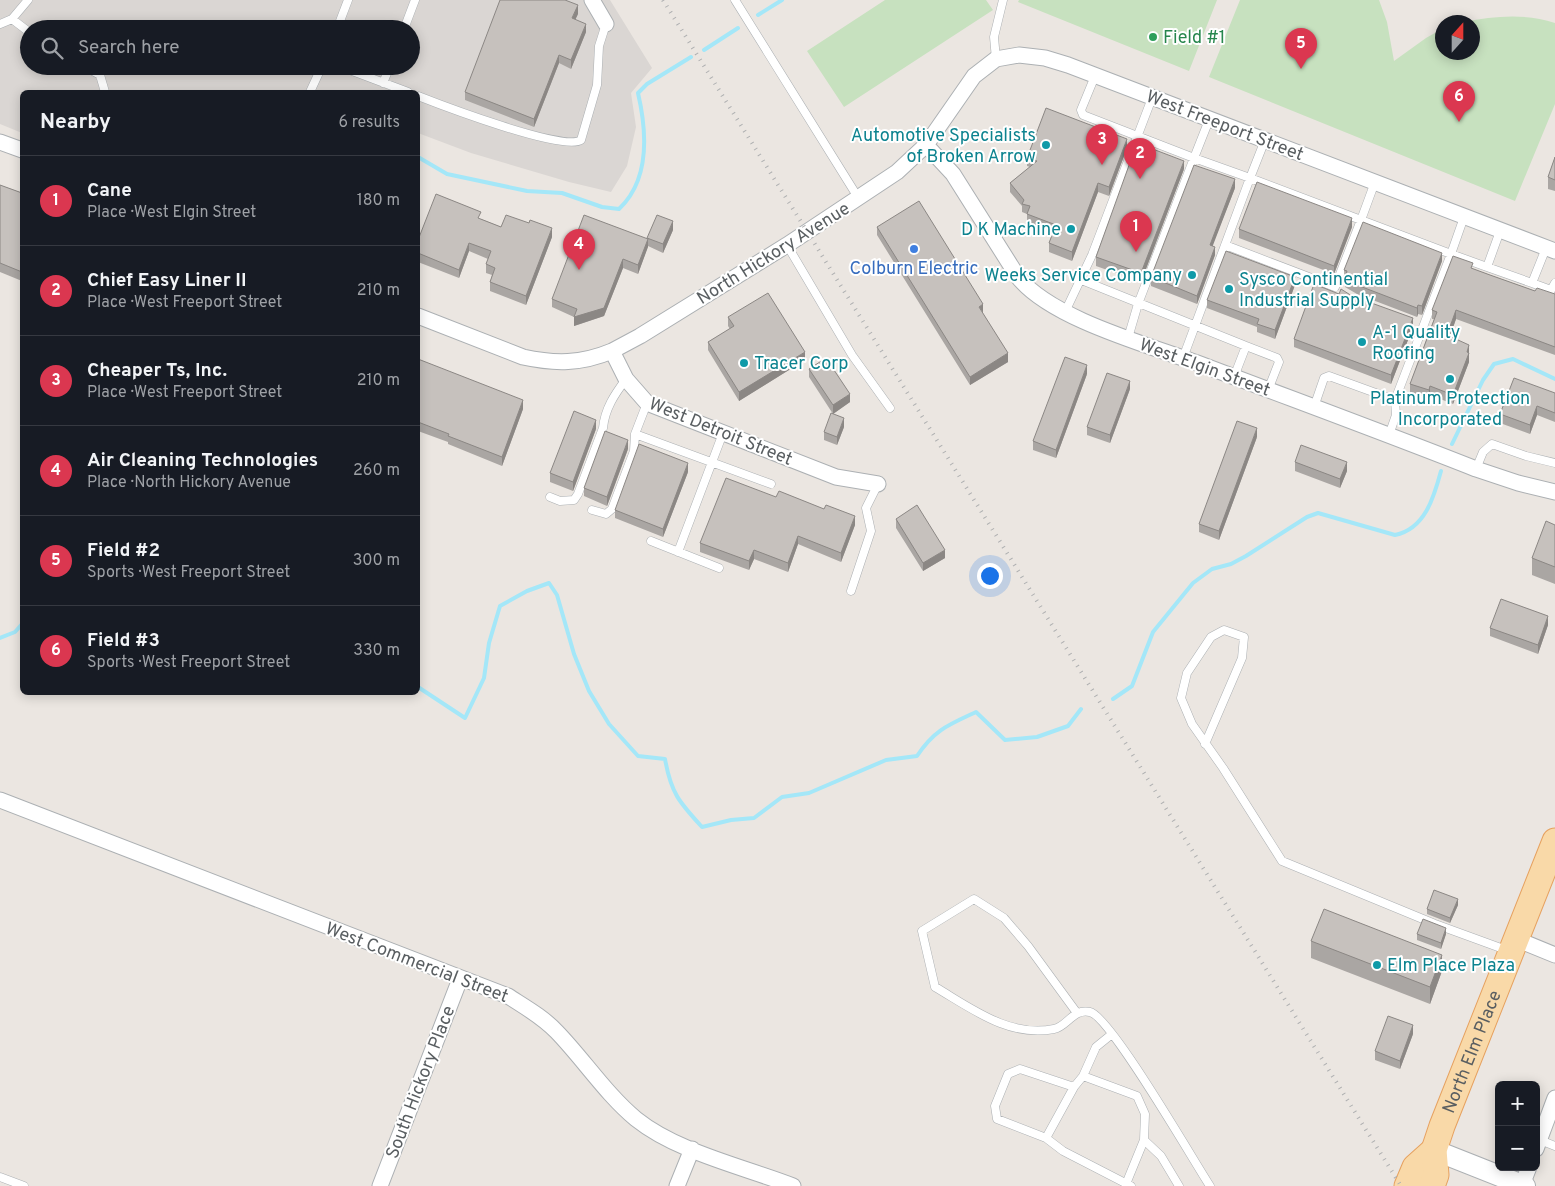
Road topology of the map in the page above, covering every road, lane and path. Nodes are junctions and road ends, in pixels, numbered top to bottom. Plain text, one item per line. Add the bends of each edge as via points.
1 (28, 0) edge
2 (348, 0) edge
3 (415, 0) edge
4 (592, 0) edge
5 (736, 0) edge
6 (1003, 0) edge
7 (12, 19) junction
8 (340, 20) edge
9 (407, 20) edge
10 (0, 24) edge
11 (606, 24) joint
12 (20, 25) edge
13 (996, 59) junction
14 (98, 75) edge
15 (318, 75) edge
16 (362, 75) edge
17 (386, 75) edge
18 (1095, 76) junction
19 (383, 83) junction
20 (104, 90) edge
21 (311, 90) edge
22 (402, 90) edge
23 (420, 97) edge
24 (1152, 98) junction
25 (1209, 120) junction
26 (1138, 136) junction
27 (1265, 140) junction
28 (0, 142) edge
29 (926, 145) junction
30 (20, 149) edge
31 (1194, 158) junction
32 (1250, 178) junction
33 (1375, 182) junction
34 (859, 199) junction
35 (1464, 217) junction
36 (1361, 220) junction
37 (1500, 231) junction
38 (787, 245) junction
39 (1224, 245) junction
40 (1550, 250) edge
41 (1451, 254) junction
42 (1487, 267) junction
43 (1079, 279) junction
44 (1532, 283) junction
45 (1555, 283) edge
46 (1138, 304) junction
47 (1065, 312) junction
48 (420, 317) edge
49 (1414, 322) edge
50 (1194, 326) junction
51 (1423, 326) junction
52 (1128, 338) junction
53 (1246, 346) junction
54 (612, 351) junction
55 (1183, 358) junction
56 (1234, 377) junction
57 (626, 379) junction
58 (1268, 390) junction
59 (1395, 400) junction
60 (647, 403) junction
61 (1314, 407) junction
62 (890, 408) dead end
63 (723, 433) junction
64 (635, 434) junction
65 (1389, 435) junction
66 (1555, 463) edge
67 (712, 464) junction
68 (1476, 469) junction
69 (771, 484) dead end
70 (878, 484) joint
71 (1555, 491) edge
72 (550, 497) dead end
73 (592, 510) dead end
74 (651, 541) dead end
75 (678, 552) junction
76 (719, 568) dead end
77 (851, 591) dead end
78 (1205, 744) junction
79 (0, 800) edge
80 (1555, 841) edge
81 (1513, 945) junction
82 (1555, 955) edge
83 (460, 979) junction
84 (1077, 1013) junction
85 (1112, 1034) junction
86 (1083, 1076) junction
87 (1074, 1087) junction
88 (1555, 1098) edge
89 (1046, 1138) junction
90 (1540, 1139) edge
91 (1144, 1140) junction
92 (1540, 1144) edge
93 (1555, 1146) edge
94 (692, 1149) junction
95 (1434, 1150) junction
96 (0, 1177) edge
97 (1525, 1179) edge
98 (20, 1185) edge
99 (1128, 1185) edge
100 (380, 1186) edge
101 (677, 1186) edge
102 (793, 1186) edge
103 (1179, 1186) edge
104 (1210, 1186) edge
105 (1407, 1186) edge
106 (1432, 1186) edge

1 - 7 lane
2 - 8 lane
3 - 9 lane
4 - 11 street
5 - 34 lane
6 - 13 lane via 994,37
7 - 10 lane
7 - 12 lane
11 - 23 lane via 599,46 597,85 581,140 577,142 553,141
13 - 18 street, West Freeport Street via 1020,55 1045,58
13 - 29 street, West Freeport Street via 974,76
14 - 20 lane
15 - 21 lane
16 - 19 lane
17 - 19 lane
18 - 24 street, West Freeport Street
18 - 26 lane via 1081,110 1083,115
19 - 22 lane
24 - 25 street, West Freeport Street
24 - 26 lane
25 - 27 street, West Freeport Street
25 - 31 lane
26 - 31 lane
26 - 43 lane via 1092,255
27 - 32 lane
27 - 33 street, West Freeport Street
28 - 30 street
29 - 34 street, North Hickory Avenue via 897,172
29 - 47 street, West Elgin Street via 953,174 1027,288
31 - 32 lane
31 - 46 lane
32 - 36 lane
32 - 39 lane
33 - 35 street, West Freeport Street
33 - 36 lane
34 - 38 street, North Hickory Avenue
35 - 37 street, West Freeport Street
35 - 41 lane
36 - 39 lane via 1338,289
36 - 41 lane
37 - 40 street, West Freeport Street
37 - 42 lane
38 - 54 street, North Hickory Avenue
38 - 62 lane via 852,355
39 - 50 lane
40 - 44 lane
41 - 42 lane
41 - 51 lane
42 - 44 lane
43 - 46 lane
43 - 47 lane
44 - 45 lane via 1551,290
46 - 50 lane
46 - 52 lane
47 - 52 street, West Elgin Street
48 - 54 street via 541,360 559,363 585,361
49 - 51 lane
50 - 53 lane
50 - 55 lane
51 - 59 lane
52 - 55 street, West Elgin Street
53 - 56 lane
53 - 58 lane via 1277,358 1279,362
54 - 57 street, West Detroit Street
55 - 56 street, West Elgin Street
56 - 58 street, West Elgin Street
57 - 60 street, West Detroit Street
57 - 72 lane via 613,396 604,417 603,428 578,494 574,500 560,501
58 - 61 street, West Elgin Street
59 - 61 lane via 1329,376 1324,378
59 - 65 lane via 1396,415
60 - 63 street, West Detroit Street
60 - 64 lane
61 - 65 street, West Elgin Street
63 - 67 lane
63 - 70 street, West Detroit Street via 836,477
64 - 67 lane
64 - 73 lane via 634,451 612,509 606,514
65 - 68 street, West Elgin Street
66 - 68 lane via 1492,444 1483,452
67 - 69 lane
67 - 75 lane
68 - 71 street, West Elgin Street
70 - 77 lane via 866,508 871,531
74 - 75 lane
75 - 76 lane
78 - 78 lane via 1181,698 1187,673 1211,636 1224,630 1244,637 1242,658
78 - 81 lane via 1282,861 1426,921
79 - 83 street, West Commercial Street
80 - 81 main road, North Elm Place
81 - 82 street
81 - 95 main road, North Elm Place
83 - 94 street, West Commercial Street via 508,996 534,1012 556,1030 637,1120
83 - 100 street, South Hickory Place
84 - 84 lane via 1004,918 974,899 922,931 935,987 992,1020 1022,1030 1055,1029
84 - 85 lane via 1090,1012 1098,1016
85 - 86 lane via 1096,1047
85 - 104 lane
86 - 87 lane
86 - 91 lane via 1137,1096 1145,1114
87 - 89 lane
87 - 89 lane via 1020,1069 1008,1074 995,1106 997,1119
88 - 90 street
89 - 99 lane via 1063,1151
91 - 99 lane
91 - 103 lane via 1161,1156
92 - 93 lane
94 - 101 street
94 - 102 street, West Commercial Street
95 - 97 street
95 - 105 main road via 1415,1167
95 - 106 main road via 1436,1175
96 - 98 lane

